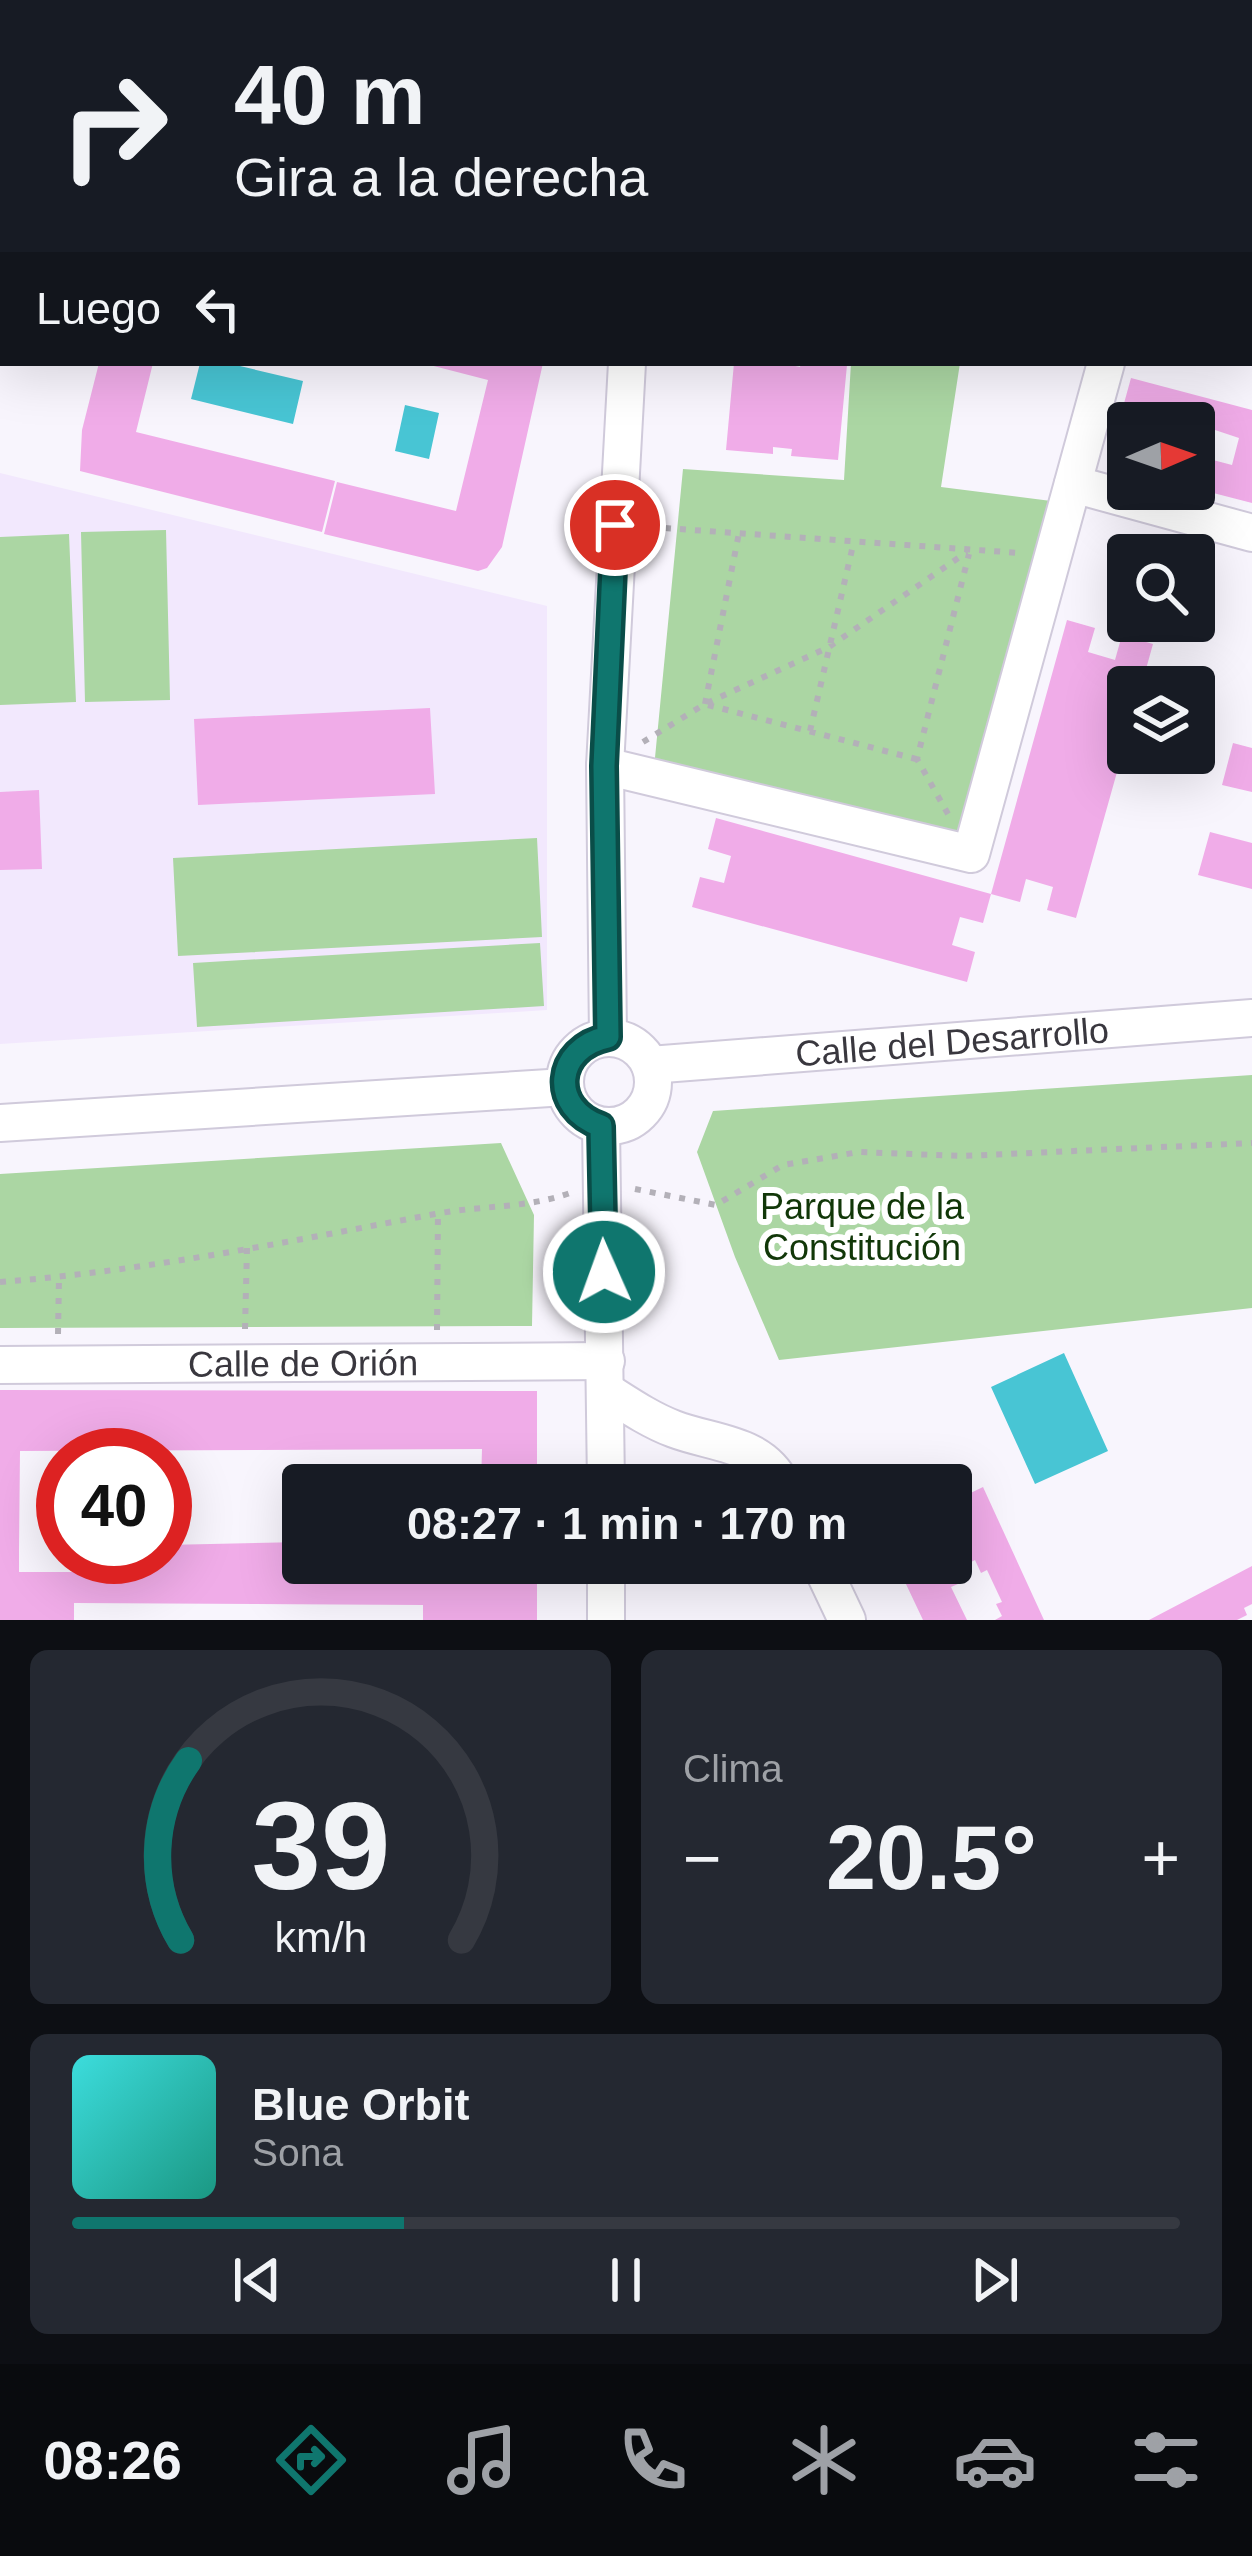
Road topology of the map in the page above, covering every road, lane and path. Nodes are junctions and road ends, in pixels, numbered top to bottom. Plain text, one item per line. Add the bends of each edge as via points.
1 (627, 366) edge
2 (1105, 366) edge
3 (1073, 484) junction
4 (615, 525) junction
5 (739, 533) junction
6 (1252, 533) edge
7 (854, 541) junction
8 (970, 550) junction
9 (1053, 555) junction
10 (830, 647) junction
11 (705, 704) junction
12 (810, 731) junction
13 (917, 759) junction
14 (604, 766) junction
15 (971, 854) junction
16 (1252, 1018) edge
17 (608, 1037) junction
18 (650, 1065) junction
19 (565, 1087) junction
20 (0, 1123) edge
21 (601, 1126) junction
22 (1252, 1143) edge
23 (601, 1183) junction
24 (438, 1214) junction
25 (247, 1249) junction
26 (59, 1278) junction
27 (0, 1282) edge
28 (436, 1362) junction
29 (244, 1363) junction
30 (0, 1365) edge
31 (58, 1365) junction
32 (606, 1376) junction
33 (606, 1464) edge
34 (765, 1464) edge
35 (606, 1584) edge
36 (830, 1584) edge
37 (607, 1620) edge
38 (847, 1620) edge

1 - 4 street
2 - 3 street
3 - 6 street
3 - 9 street
4 - 5 path
4 - 14 street
5 - 7 path
5 - 11 path
7 - 8 path
7 - 10 path
8 - 9 path
8 - 10 path
8 - 13 path
9 - 15 street
10 - 11 path
10 - 12 path
11 - 12 path
11 - 14 path
12 - 13 path
13 - 15 path
14 - 15 street
14 - 17 street
16 - 18 street, Calle del Desarrollo
17 - 18 street via 633,1045
17 - 19 street via 580,1047
18 - 21 street via 653,1088 644,1110 624,1124
19 - 20 street
19 - 21 street via 576,1112
21 - 23 street
22 - 23 path via 963,1156 859,1151 783,1165 716,1204
23 - 24 path via 536,1205
23 - 32 street
24 - 25 path
24 - 28 path
25 - 26 path
25 - 29 path
26 - 27 path
26 - 31 path
28 - 29 street, Calle de Orión
28 - 32 street, Calle de Orión
29 - 31 street, Calle de Orión
30 - 31 street, Calle de Orión
32 - 33 street
32 - 34 street via 658,1423 712,1437
35 - 37 street
36 - 38 street

